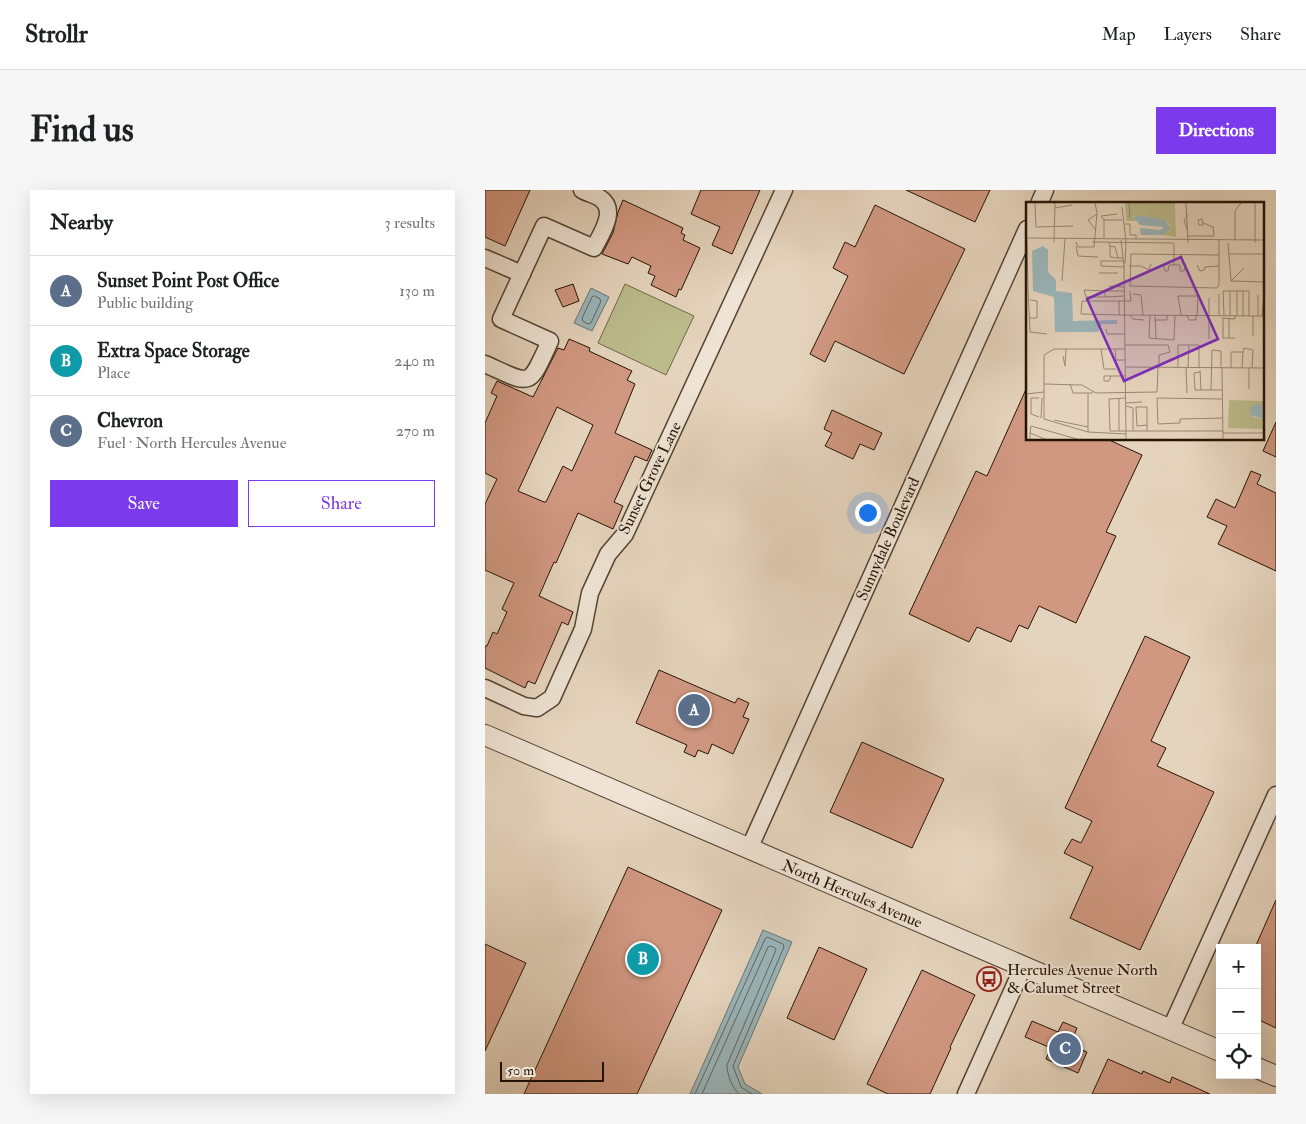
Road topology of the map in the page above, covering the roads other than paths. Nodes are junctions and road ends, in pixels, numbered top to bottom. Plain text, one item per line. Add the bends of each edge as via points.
1 (581, 190) edge
2 (784, 190) edge
3 (1045, 190) edge
4 (1040, 202) edge
5 (1026, 231) edge
6 (485, 258) edge
7 (522, 274) junction
8 (485, 364) edge
9 (485, 688) edge
10 (485, 735) edge
11 (1276, 795) edge
12 (749, 849) junction
13 (1023, 967) junction
14 (1170, 1030) junction
15 (1216, 1049) edge
16 (1261, 1070) edge
17 (1276, 1076) edge
18 (966, 1094) edge

1 - 7 street via 600,198 607,205 609,216 594,248 544,226
2 - 9 street, Sunset Grove Lane via 625,534 608,554 590,593 583,629 552,698 537,708 524,706
3 - 4 street
5 - 12 street, Sunnydale Boulevard
6 - 7 street
7 - 8 street via 501,319 550,341 536,372 529,379 520,380
10 - 12 street, North Hercules Avenue
11 - 14 street
12 - 13 street, North Hercules Avenue
13 - 14 street, North Hercules Avenue
13 - 18 street
14 - 15 street, North Hercules Avenue
16 - 17 street

